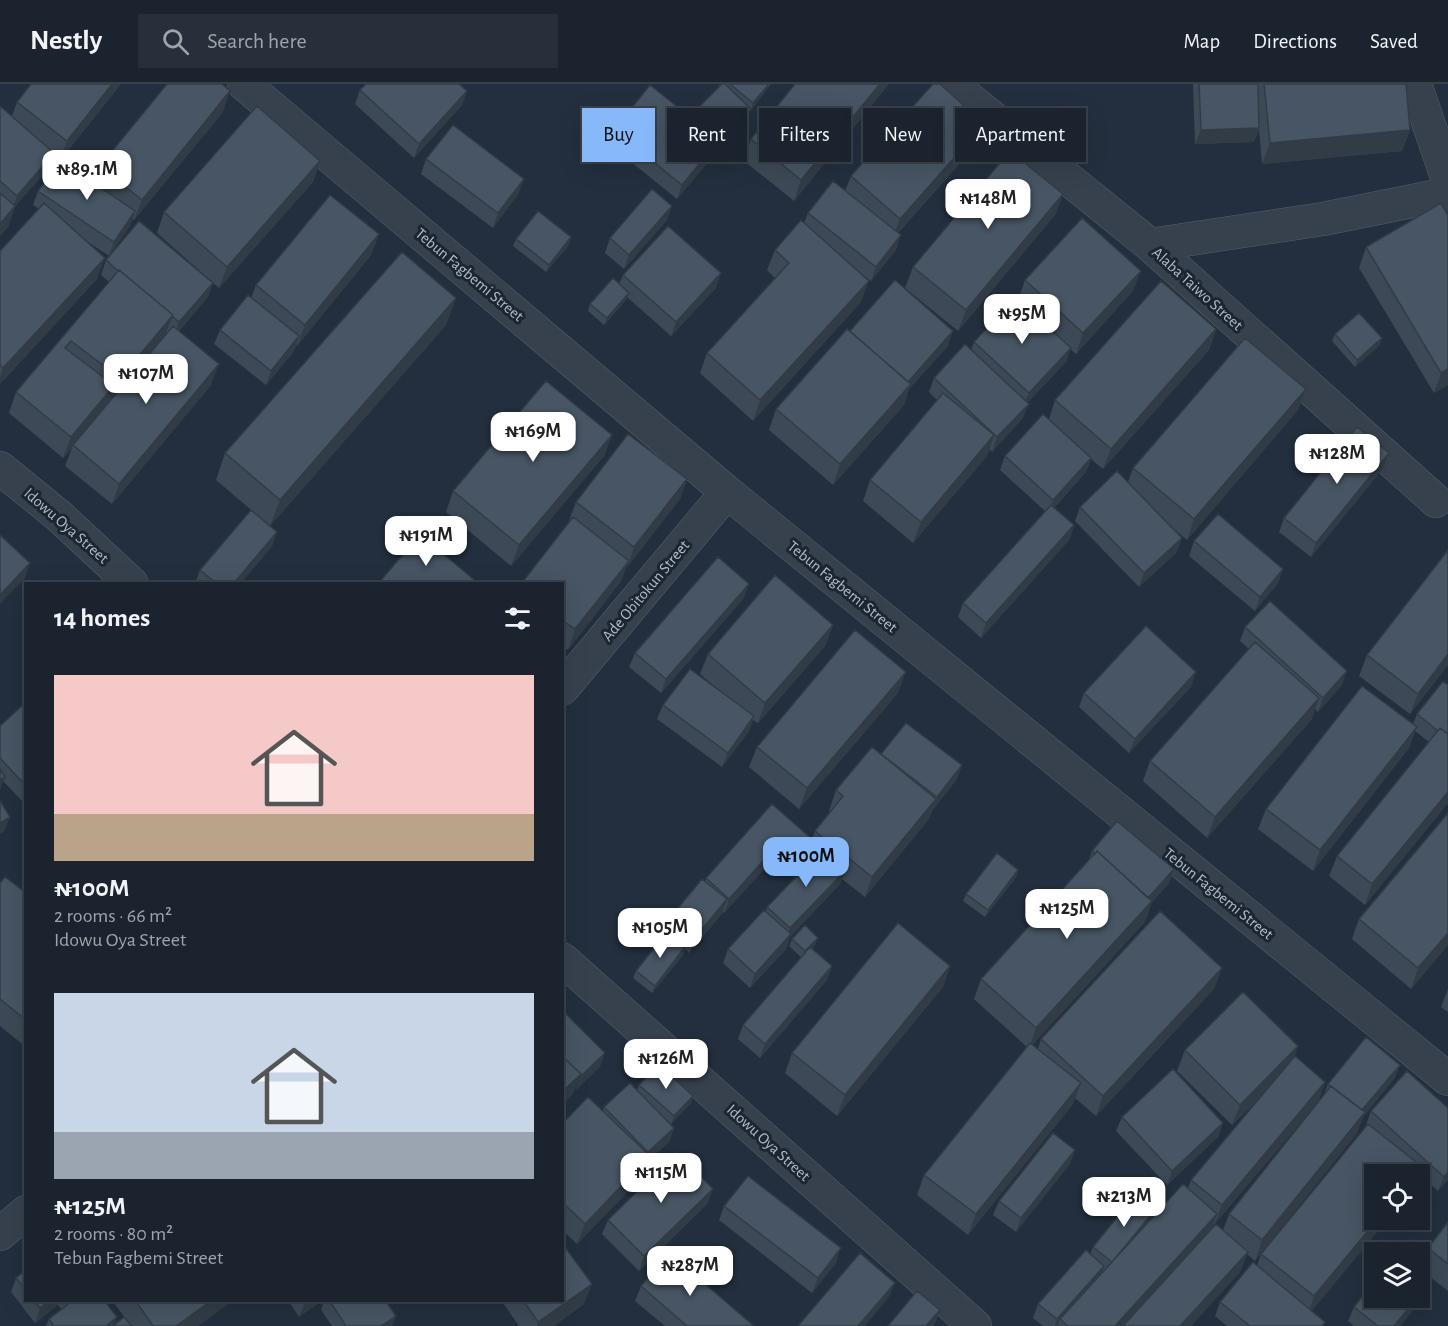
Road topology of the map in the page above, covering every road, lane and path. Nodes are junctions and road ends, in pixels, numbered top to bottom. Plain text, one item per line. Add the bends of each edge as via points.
1 (244, 84) edge
2 (951, 84) edge
3 (1415, 84) edge
4 (1448, 180) edge
5 (1448, 194) edge
6 (1150, 245) junction
7 (0, 468) edge
8 (727, 492) junction
9 (1436, 501) dead end
10 (130, 582) edge
11 (564, 687) edge
12 (564, 961) edge
13 (1448, 1079) edge
14 (24, 1214) edge
15 (0, 1234) edge
16 (975, 1326) edge

1 - 8 street, Tebun Fagbemi Street
2 - 6 street, Alaba Taiwo Street
3 - 4 street
5 - 6 street via 1323,219
6 - 9 street, Alaba Taiwo Street
7 - 10 street, Idowu Oya Street
8 - 11 street, Ade Obitokun Street
8 - 13 street, Tebun Fagbemi Street
12 - 16 street, Idowu Oya Street
14 - 15 street

